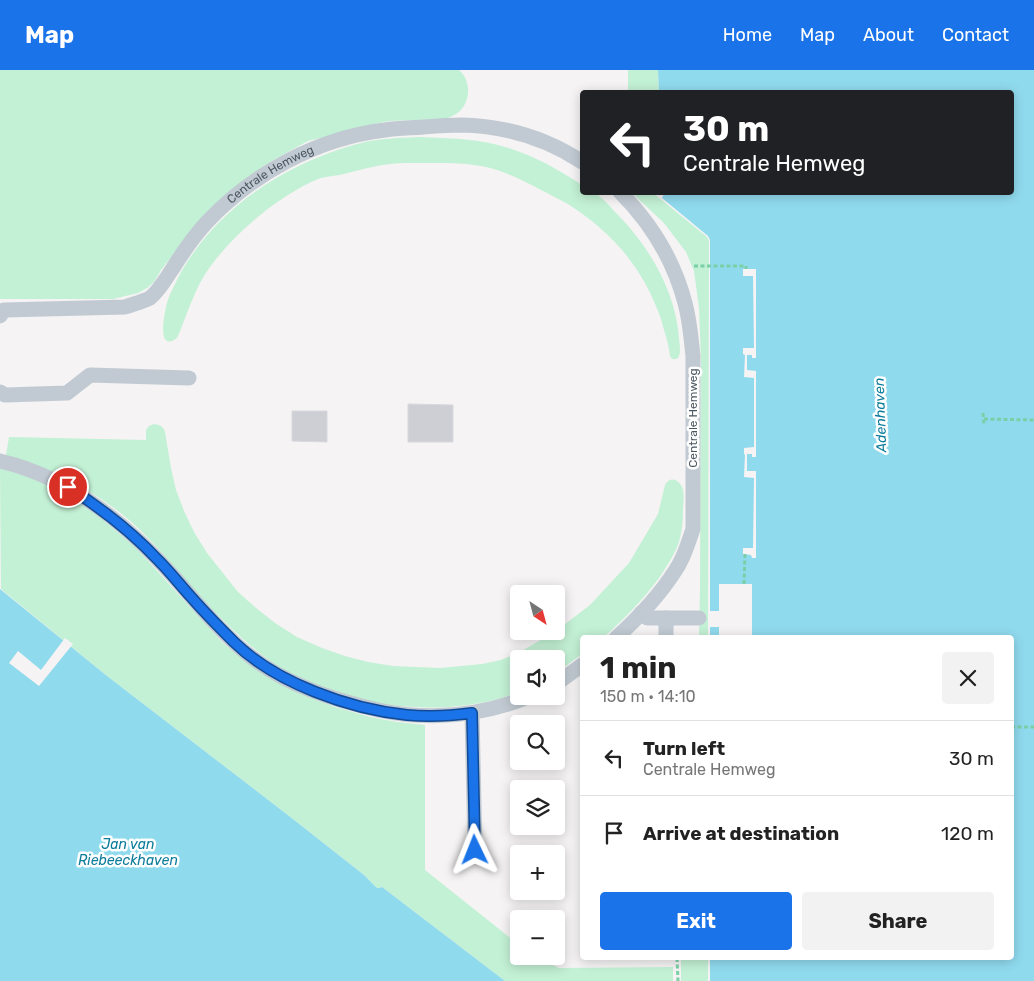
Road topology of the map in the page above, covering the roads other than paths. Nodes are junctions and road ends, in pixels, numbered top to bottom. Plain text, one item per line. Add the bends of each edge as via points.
1 (580, 161) edge
2 (623, 195) edge
3 (0, 316) edge
4 (189, 378) dead end
5 (0, 392) edge
6 (0, 461) edge
7 (641, 613) junction
8 (666, 618) junction
9 (699, 618) dead end
10 (619, 635) edge
11 (666, 635) edge
12 (580, 666) edge
13 (565, 677) edge
14 (510, 704) edge
15 (472, 713) junction
16 (475, 850) dead end

1 - 3 lane, Centrale Hemweg via 542,140 488,126 385,130 351,137 285,162 230,200 206,223 161,287 150,297 125,306 4,310
2 - 7 lane, Centrale Hemweg via 651,228 675,273 685,303 693,356 693,529 676,571
4 - 5 lane via 90,375 67,393 5,395
6 - 15 lane via 40,474 93,503 159,560 235,643 268,669 290,681 337,700 391,712 422,716
7 - 8 lane via 647,618
7 - 10 lane, Centrale Hemweg
8 - 9 lane
8 - 11 lane
12 - 13 lane
14 - 15 lane
15 - 16 lane

